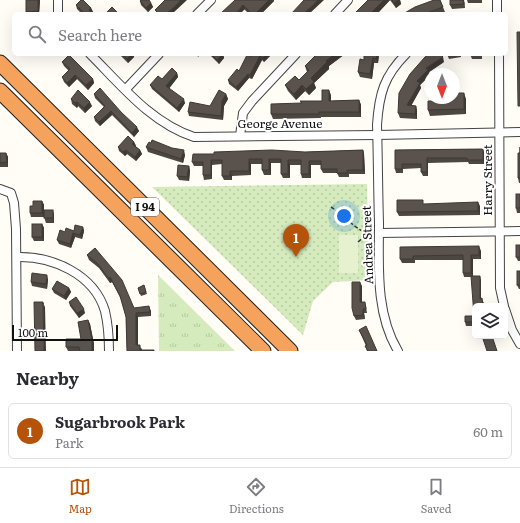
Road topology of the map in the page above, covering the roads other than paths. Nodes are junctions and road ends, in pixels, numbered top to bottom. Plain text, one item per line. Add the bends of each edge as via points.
1 (58, 0) edge
2 (211, 0) edge
3 (348, 0) edge
4 (497, 0) edge
5 (58, 12) edge
6 (199, 12) edge
7 (337, 12) edge
8 (498, 12) edge
9 (92, 56) edge
10 (157, 56) edge
11 (294, 56) edge
12 (404, 56) edge
13 (499, 56) edge
14 (0, 63) edge
15 (126, 89) junction
16 (0, 91) edge
17 (520, 132) edge
18 (500, 133) junction
19 (377, 135) junction
20 (240, 136) junction
21 (0, 189) edge
22 (520, 231) edge
23 (500, 232) junction
24 (374, 234) junction
25 (17, 257) junction
26 (503, 303) edge
27 (508, 318) edge
28 (520, 344) edge
29 (17, 351) edge
30 (109, 351) edge
31 (263, 351) edge
32 (290, 351) edge
33 (398, 351) edge

1 - 5 street
2 - 6 street
3 - 7 street
4 - 8 street
9 - 15 street, George Avenue
10 - 15 street
11 - 20 street via 243,112
12 - 19 street, Andrea Street via 386,77 378,108
13 - 18 street, Harry Street
14 - 32 highway, I 94
15 - 20 street, George Avenue via 148,111 181,132 194,137
16 - 31 highway, I 94
17 - 18 street, George Avenue
18 - 19 street, George Avenue
18 - 23 street, Harry Street
19 - 20 street, George Avenue
19 - 24 street, Andrea Street
21 - 25 street via 11,192 14,203
22 - 23 street
23 - 24 street
23 - 26 street, Harry Street via 500,288
24 - 33 street, Andrea Street via 383,314
25 - 29 street
25 - 30 street via 37,258 71,270 96,294 105,311
27 - 28 street

